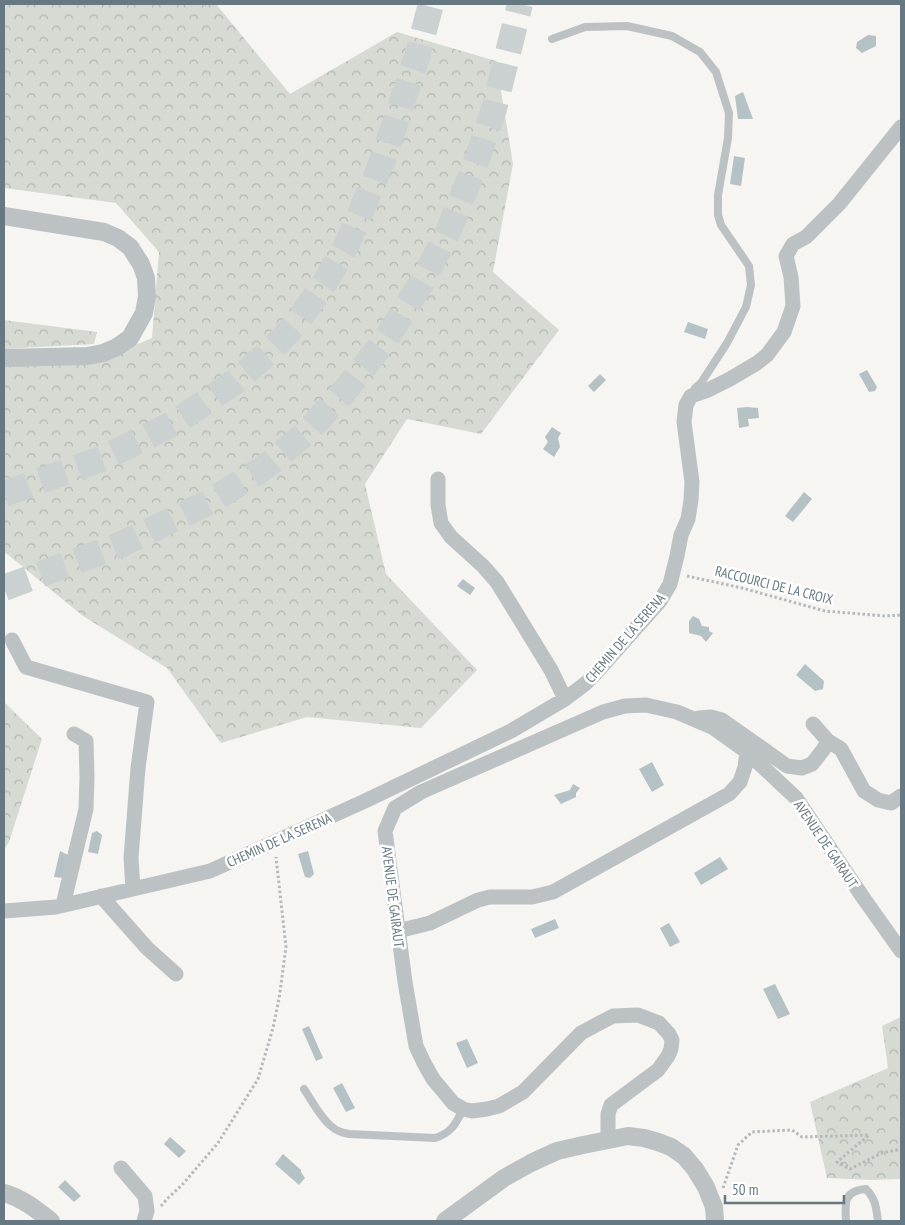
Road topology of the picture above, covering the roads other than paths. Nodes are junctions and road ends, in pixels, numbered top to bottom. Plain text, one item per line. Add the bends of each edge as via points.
1 (552, 39) dead end
2 (901, 127) edge
3 (4, 216) edge
4 (4, 358) edge
5 (691, 396) junction
6 (438, 479) dead end
7 (12, 640) dead end
8 (565, 699) junction
9 (693, 719) junction
10 (813, 724) dead end
11 (74, 734) dead end
12 (828, 741) junction
13 (747, 752) junction
14 (901, 796) edge
15 (133, 889) junction
16 (101, 896) junction
17 (63, 905) junction
18 (4, 912) edge
19 (398, 932) junction
20 (901, 951) edge
21 (176, 974) dead end
22 (304, 1089) dead end
23 (462, 1109) junction
24 (608, 1140) junction
25 (121, 1168) dead end
26 (4, 1193) edge
27 (715, 1214) edge
28 (145, 1216) edge
29 (51, 1221) edge
30 (445, 1221) edge
31 (846, 1221) edge
32 (878, 1221) edge

1 - 5 lane via 584,27 627,26 672,36 700,52 716,72 729,113 718,215 721,225 750,266 751,285 746,307 728,343
2 - 5 street via 839,204 806,237 793,244 786,256 793,306 784,332 767,355 730,379
3 - 4 street via 104,232 118,238 130,247 141,264 147,296 144,313 130,338 117,347 87,356
5 - 8 street, CHEMIN DE LA SERENA via 684,422 692,482 691,500 670,584 660,601 595,674
6 - 8 street via 440,523 497,582
7 - 15 street via 26,667 147,702 131,858
8 - 15 street, CHEMIN DE LA SERENA via 512,732 210,871
9 - 12 street via 710,717 722,720 787,766 802,768 812,764
9 - 13 street, AVENUE DE GAIRAUT
9 - 19 street, AVENUE DE GAIRAUT via 646,705 603,712 422,792 395,808 385,832
10 - 12 street
11 - 17 street via 86,740 86,809
12 - 14 street via 840,749 864,791 878,800 891,803
13 - 19 street via 740,782 728,794 553,892 532,897 478,900 430,923
13 - 20 street, AVENUE DE GAIRAUT via 796,798
15 - 16 street, CHEMIN DE LA SERENA
16 - 17 street, CHEMIN DE LA SERENA
16 - 21 street via 147,948
17 - 18 street, CHEMIN DE LA SERENA
19 - 23 street, AVENUE DE GAIRAUT via 416,1046 433,1080
22 - 23 lane via 331,1126 350,1134 435,1138 452,1128
23 - 24 street via 499,1106 523,1092 581,1033 613,1016 638,1015 659,1023 672,1040 671,1049 658,1070 611,1105
24 - 27 street via 628,1136 671,1147 695,1169 706,1186
24 - 30 street via 557,1151 531,1163 504,1178
25 - 28 street via 145,1196
26 - 29 street via 30,1205
31 - 32 lane via 845,1202 849,1195 866,1189 876,1205

